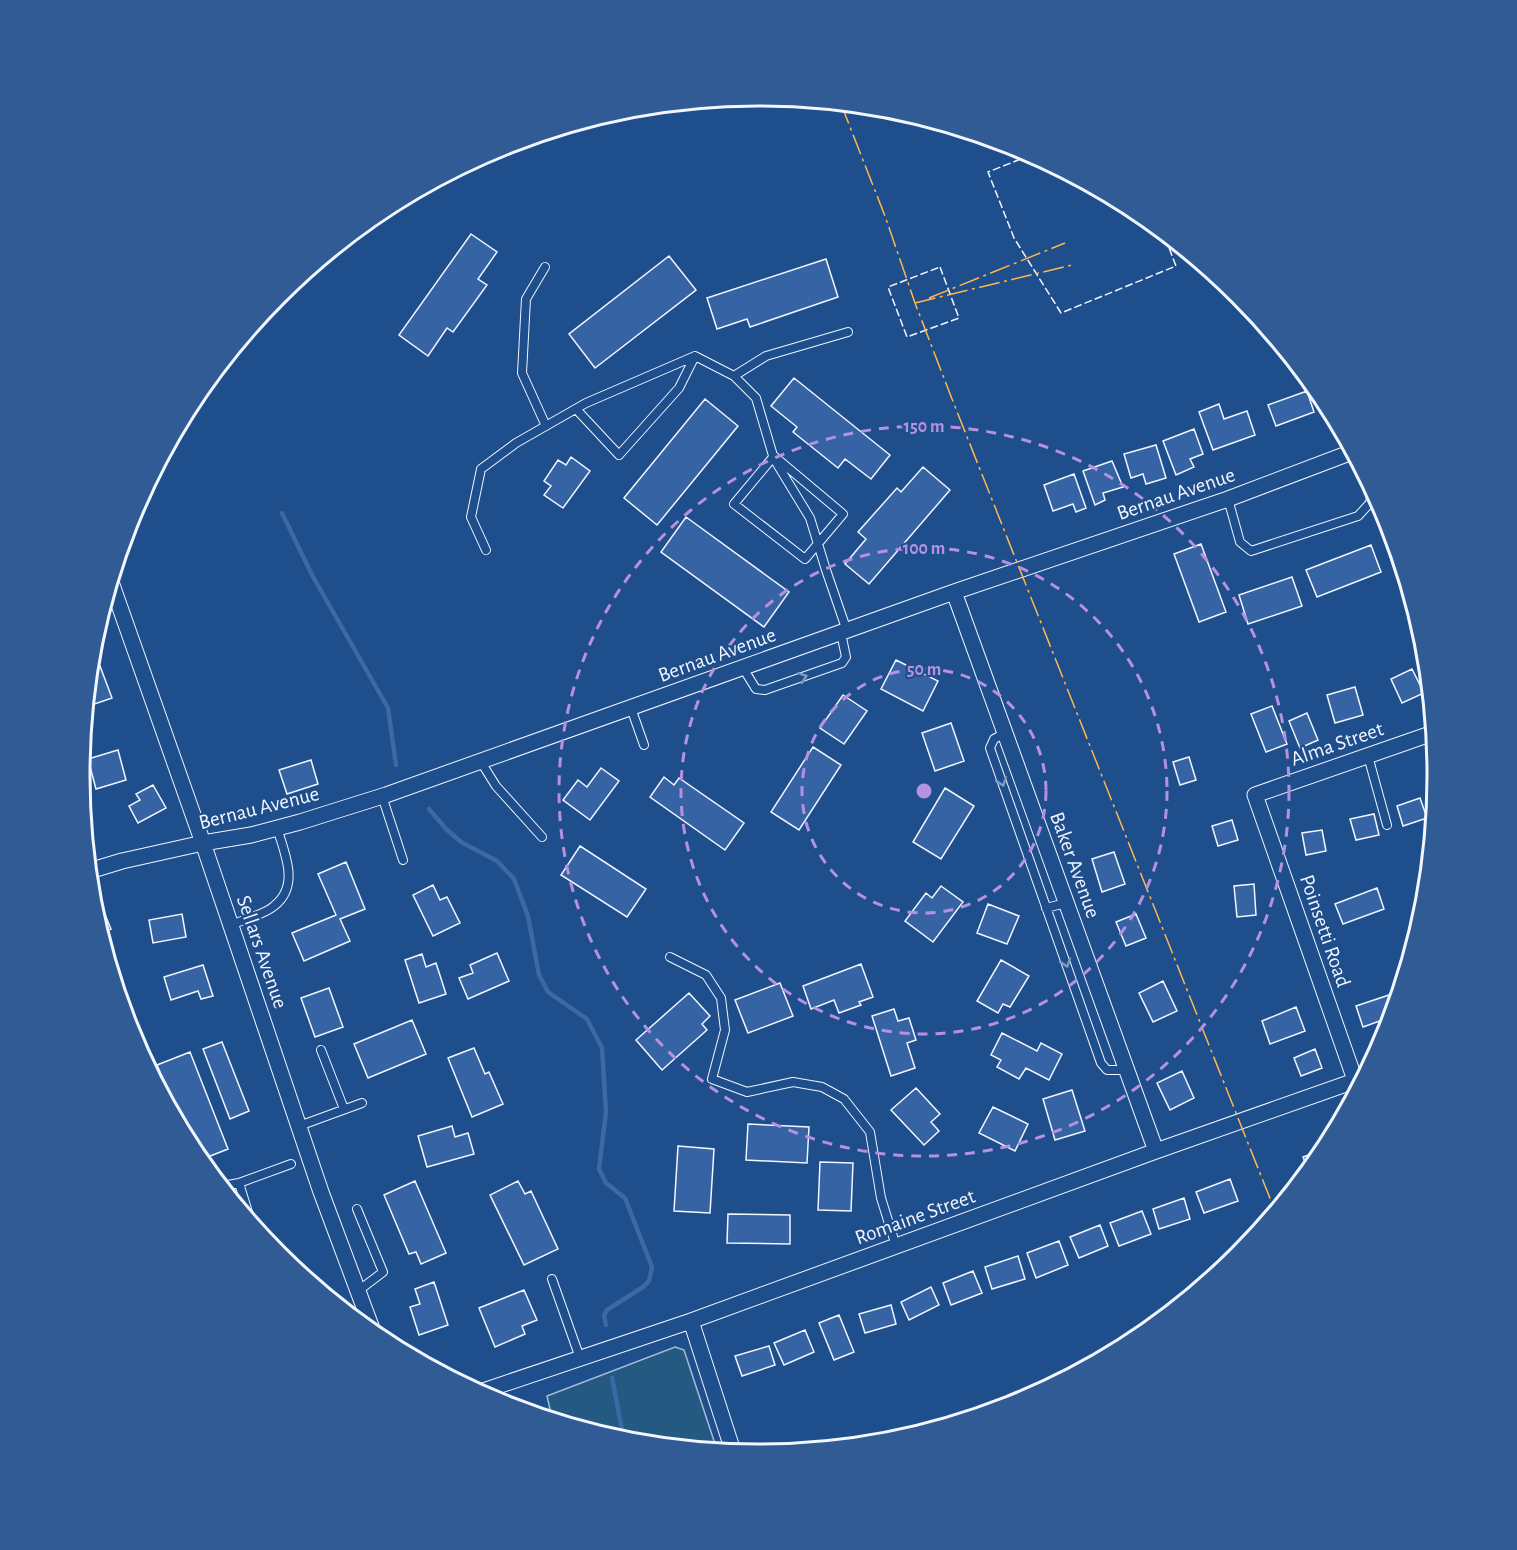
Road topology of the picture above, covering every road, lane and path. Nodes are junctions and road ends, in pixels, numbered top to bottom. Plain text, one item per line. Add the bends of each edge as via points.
1 (545, 267) dead end
2 (848, 332) dead end
3 (695, 356) junction
4 (734, 376) junction
5 (576, 409) junction
6 (546, 426) junction
7 (1345, 455) edge
8 (774, 456) junction
9 (1228, 499) junction
10 (1369, 504) edge
11 (818, 543) junction
12 (486, 550) dead end
13 (954, 592) junction
14 (115, 594) edge
15 (844, 632) junction
16 (743, 668) junction
17 (631, 708) junction
18 (1005, 733) junction
19 (1426, 735) edge
20 (644, 745) dead end
21 (1368, 756) junction
22 (481, 762) junction
23 (1255, 795) joint
24 (382, 796) junction
25 (1387, 825) dead end
26 (277, 828) junction
27 (542, 837) dead end
28 (203, 843) junction
29 (403, 860) dead end
30 (97, 869) edge
31 (1066, 903) junction
32 (1046, 908) junction
33 (231, 925) junction
34 (670, 957) dead end
35 (321, 1050) dead end
36 (1126, 1070) junction
37 (1357, 1073) edge
38 (1352, 1081) edge
39 (362, 1102) dead end
40 (344, 1109) junction
41 (299, 1126) junction
42 (1155, 1151) junction
43 (291, 1164) dead end
44 (238, 1184) junction
45 (230, 1185) edge
46 (244, 1201) edge
47 (357, 1209) dead end
48 (896, 1246) junction
49 (552, 1279) dead end
50 (358, 1291) junction
51 (367, 1317) edge
52 (691, 1321) junction
53 (580, 1358) junction
54 (492, 1388) edge
55 (730, 1443) edge

1 - 6 lane via 526,299 522,373
2 - 4 lane via 766,356
3 - 4 lane
3 - 5 lane
3 - 5 lane via 679,388 619,455
4 - 8 lane via 756,398
5 - 6 lane
6 - 12 lane via 481,469 471,517
7 - 9 street, Bernau Avenue
8 - 11 lane via 810,518
8 - 11 lane via 843,514
8 - 11 lane via 734,504 805,559
9 - 10 lane via 1240,542 1251,551 1358,516
9 - 13 street, Bernau Avenue
11 - 15 lane
13 - 15 street, Bernau Avenue
13 - 18 street, Baker Avenue
14 - 28 street, Sellars Avenue
15 - 16 street, Bernau Avenue
16 -> 15 lane via 756,690 765,690 842,663 846,657
16 - 17 street, Bernau Avenue
17 - 20 lane
17 - 22 street, Bernau Avenue
18 - 31 street, Baker Avenue
18 -> 32 lane via 994,739 990,748
19 - 21 street, Alma Street
21 - 23 street, Alma Street
21 - 25 lane
22 - 24 street, Bernau Avenue
22 - 27 lane via 496,786
23 - 37 street, Poinsetti Road
24 - 26 street, Bernau Avenue
24 - 29 lane
26 - 28 street, Bernau Avenue
26 - 33 lane via 290,871 285,895 273,908
28 - 30 street, Bernau Avenue
28 - 33 street, Sellars Avenue
31 - 32 lane
31 - 36 street, Baker Avenue
32 -> 36 lane via 1101,1063 1107,1070
33 - 41 street, Sellars Avenue
34 - 48 lane via 706,975 721,998 725,1030 712,1079 747,1092 793,1082 822,1087 844,1099 870,1132 881,1198
35 - 40 lane
36 - 42 street, Baker Avenue
38 - 42 street, Romaine Street
39 - 40 lane
40 - 41 lane
41 - 50 street, Sellars Avenue
42 - 48 street, Romaine Street
43 - 44 lane
44 - 45 lane
44 - 46 lane
47 - 50 lane via 383,1272
48 - 52 street, Romaine Street
49 - 53 lane
50 - 51 street, Sellars Avenue
52 - 53 street, Romaine Street
52 - 55 street
53 - 54 street, Romaine Street

